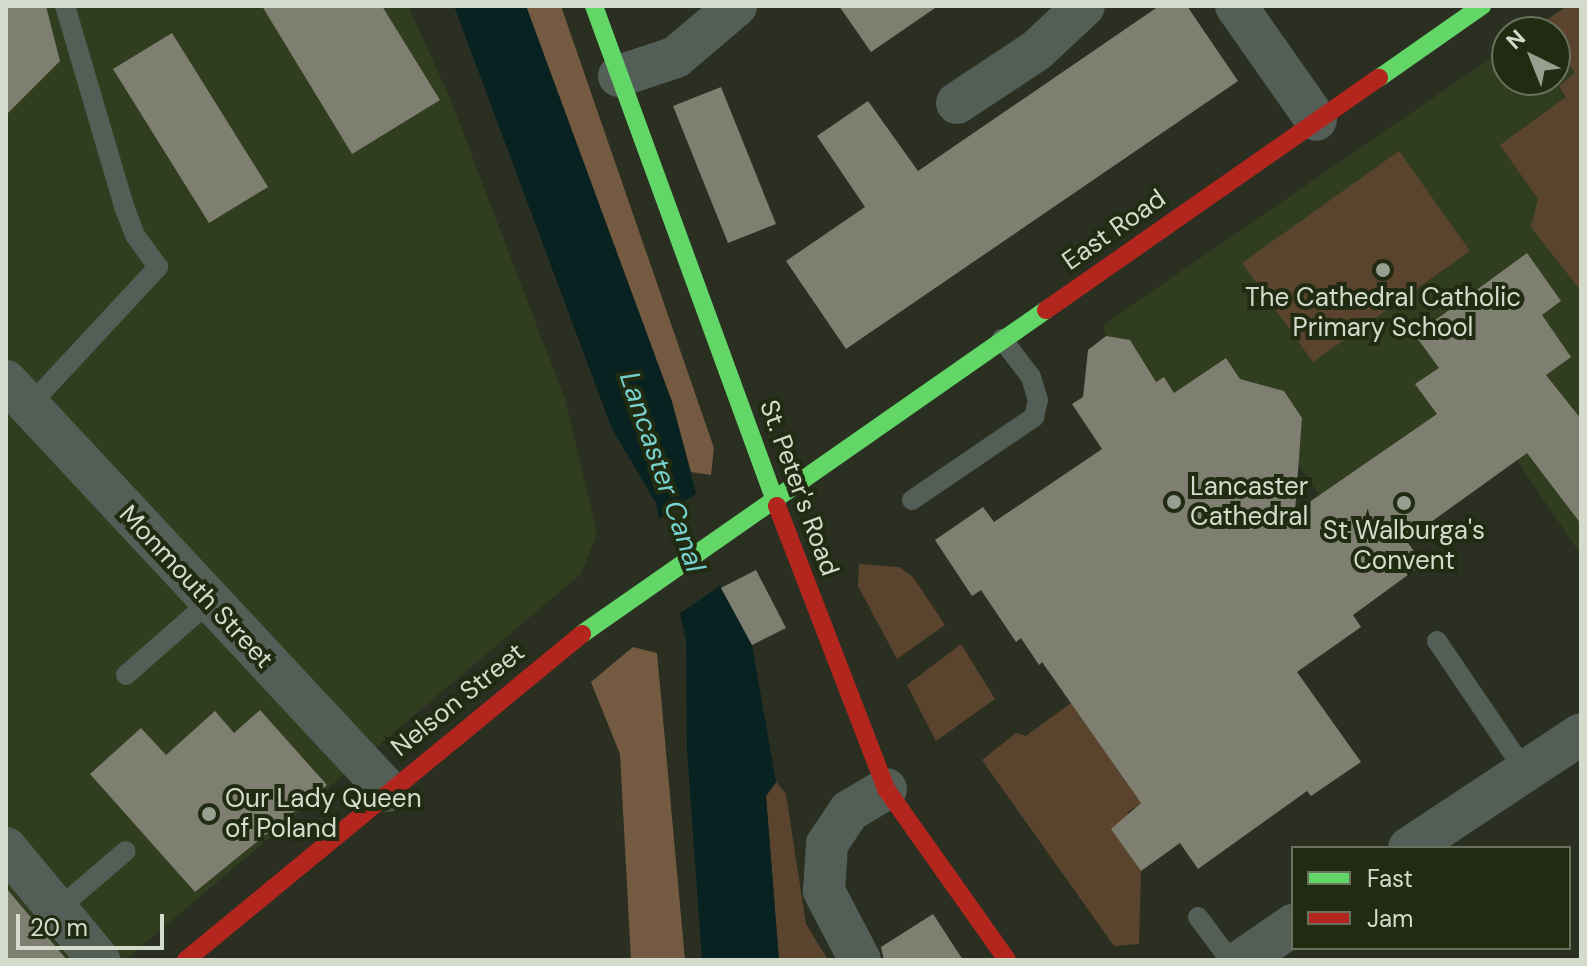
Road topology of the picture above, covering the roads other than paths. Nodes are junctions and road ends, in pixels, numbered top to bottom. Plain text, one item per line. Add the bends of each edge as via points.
1 (65, 6) edge
2 (594, 6) edge
3 (736, 6) edge
4 (1084, 6) edge
5 (1236, 6) edge
6 (1482, 6) edge
7 (619, 76) junction
8 (957, 103) dead end
9 (1316, 120) junction
10 (1002, 339) junction
11 (18, 394) edge
12 (774, 496) junction
13 (912, 500) dead end
14 (209, 602) junction
15 (1437, 641) dead end
16 (126, 675) dead end
17 (1581, 734) edge
18 (1525, 771) junction
19 (886, 789) junction
20 (388, 791) junction
21 (1412, 846) edge
22 (6, 848) edge
23 (126, 851) dead end
24 (58, 909) junction
25 (1198, 917) dead end
26 (1291, 926) edge
27 (99, 960) edge
28 (186, 960) edge
29 (860, 960) edge
30 (1007, 960) edge
31 (1230, 960) edge
32 (1242, 960) edge

1 - 11 lane via 124,206 135,235 158,267
2 - 7 street, St. Peter's Road
3 - 7 street via 676,57
4 - 8 street via 1037,50
5 - 9 street
6 - 9 street, East Road
7 - 12 street, St. Peter's Road
9 - 10 street, East Road
10 - 12 street, East Road
10 - 13 lane via 1031,377 1038,400 1034,417
11 - 14 street, Monmouth Street
12 - 19 street, St. Peter's Road
12 - 20 street, Nelson Street via 611,614
14 - 16 lane
14 - 20 street, Monmouth Street
15 - 18 lane
17 - 18 street
18 - 21 street
19 - 29 street via 849,811 827,844 824,891
19 - 30 street, St. Peter's Road
20 - 28 street, Nelson Street
22 - 24 street
23 - 24 lane
24 - 27 street
25 - 31 lane
26 - 32 street

